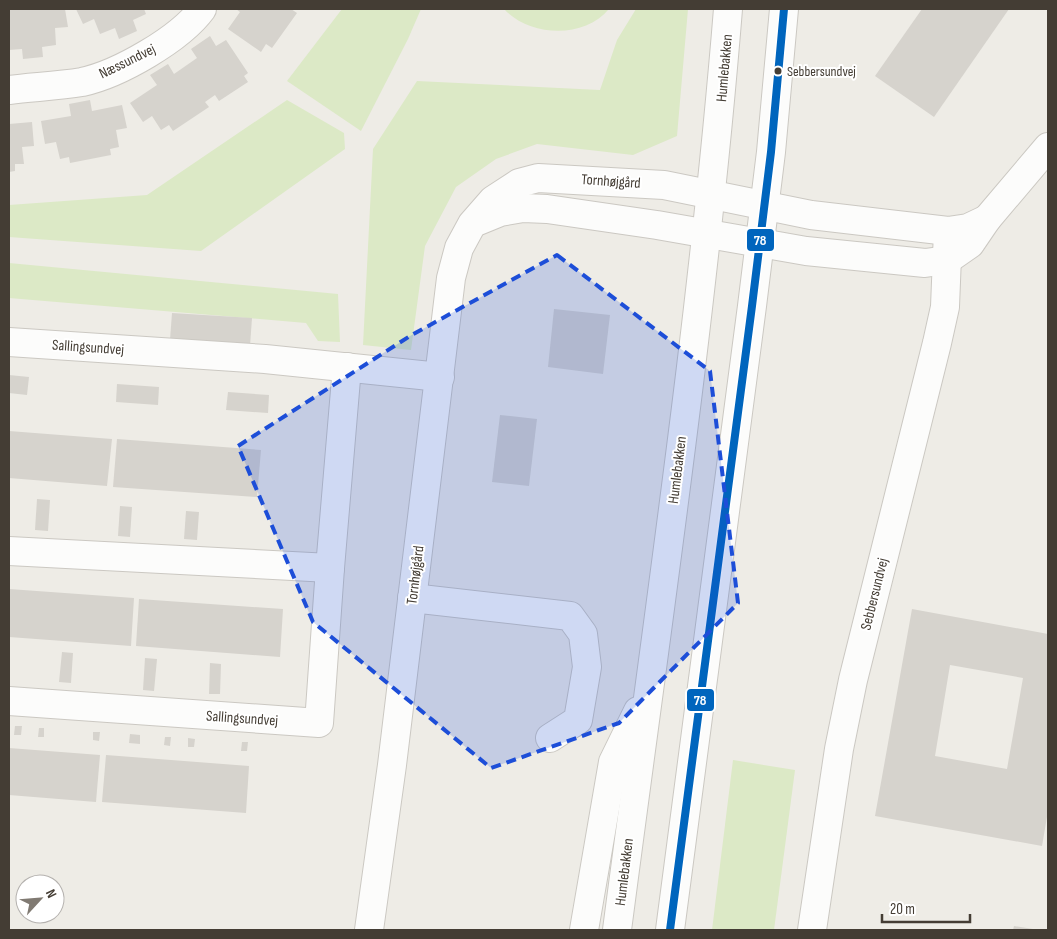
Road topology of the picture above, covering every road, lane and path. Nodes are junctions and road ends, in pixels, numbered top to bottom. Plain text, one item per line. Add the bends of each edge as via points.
1 (202, 9) edge
2 (728, 9) edge
3 (784, 9) edge
4 (9, 90) edge
5 (1048, 147) edge
6 (711, 194) junction
7 (764, 205) junction
8 (987, 220) junction
9 (472, 224) junction
10 (948, 232) junction
11 (706, 234) junction
12 (759, 243) junction
13 (947, 260) junction
14 (9, 342) edge
15 (347, 367) junction
16 (440, 377) junction
17 (9, 551) edge
18 (330, 568) junction
19 (412, 598) junction
20 (648, 690) junction
21 (9, 701) edge
22 (550, 738) dead end
23 (369, 930) edge
24 (584, 930) edge
25 (617, 930) edge
26 (670, 930) edge
27 (812, 930) edge

1 - 4 street, Næssundvej via 176,35 114,71 83,81
2 - 6 street, Humlebakken
3 - 7 street
5 - 8 street
6 - 7 street, Tornhøjgård
6 - 9 street, Tornhøjgård via 664,185 538,178 519,183 493,200
6 - 11 street, Humlebakken
7 - 10 street via 811,215
7 - 12 street
8 - 10 street
8 - 13 street via 970,244
9 - 11 street via 500,212 547,208
9 - 16 street, Tornhøjgård via 459,248 451,278
10 - 13 street, Sebbersundvej
11 - 12 street
11 - 20 street, Humlebakken
12 - 13 street via 925,263
12 - 26 street
13 - 27 street, Sebbersundvej via 945,307 938,343 849,698
14 - 15 street, Sallingsundvej
15 - 16 street, Sallingsundvej
15 - 18 street, Sallingsundvej
16 - 19 street, Tornhøjgård
17 - 18 street
18 - 21 street, Sallingsundvej via 319,723
19 - 22 street via 570,616 583,634 587,666 578,720
19 - 23 street, Tornhøjgård
20 - 24 street via 613,762
20 - 25 street, Humlebakken

